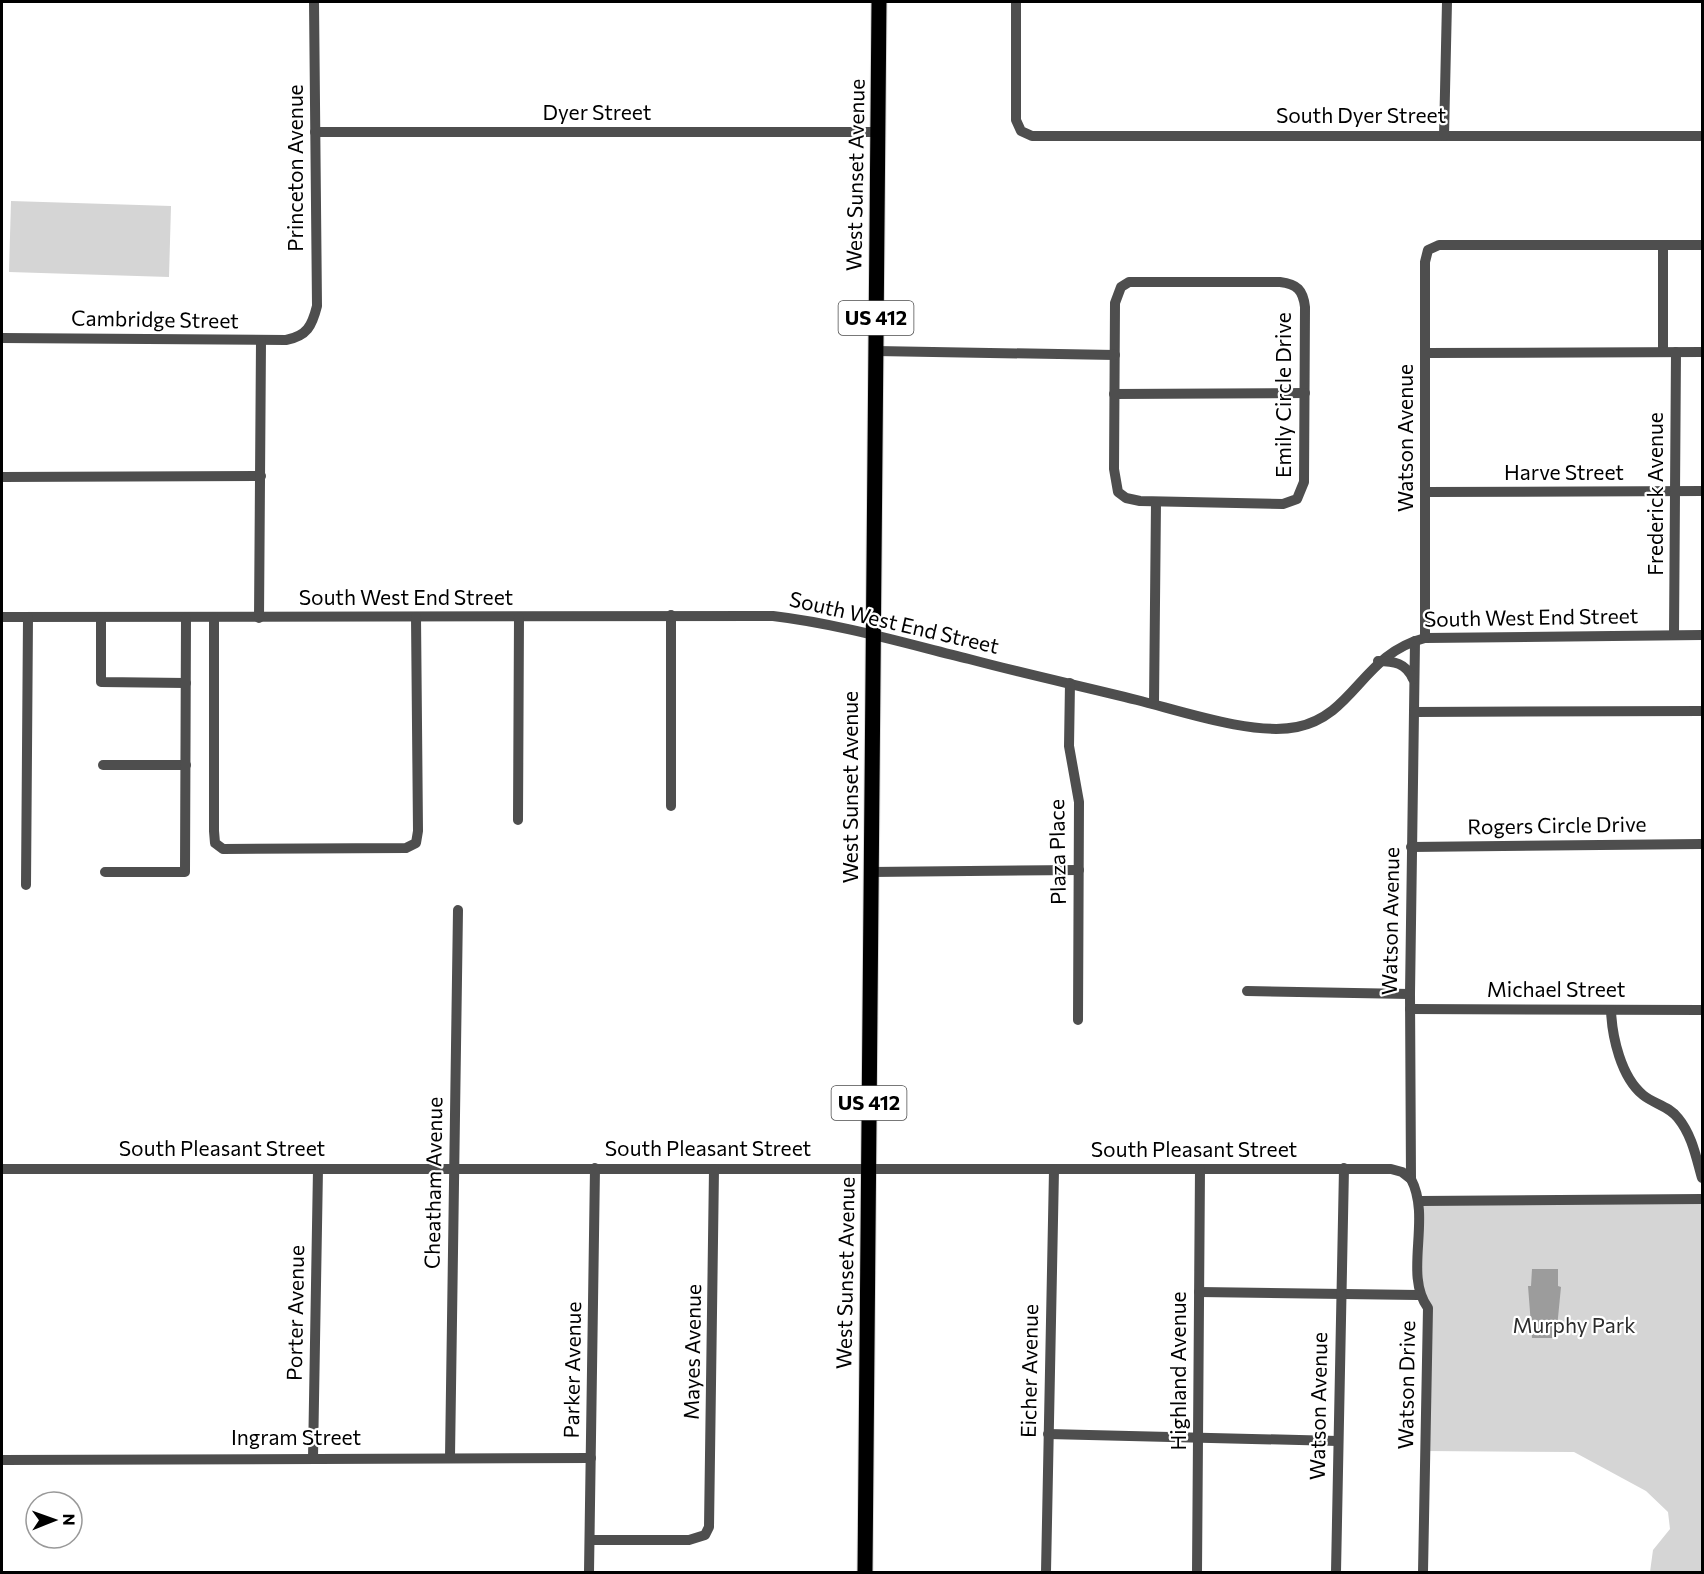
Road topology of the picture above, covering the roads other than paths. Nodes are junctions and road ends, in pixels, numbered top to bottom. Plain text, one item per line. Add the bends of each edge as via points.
1 (314, 2) edge
2 (879, 2) edge
3 (1016, 2) edge
4 (1447, 2) edge
5 (315, 132) junction
6 (878, 132) junction
7 (1444, 136) junction
8 (1702, 136) edge
9 (1663, 245) junction
10 (1702, 245) edge
11 (307, 332) joint
12 (2, 338) edge
13 (261, 341) junction
14 (876, 351) junction
15 (1663, 352) junction
16 (1676, 352) junction
17 (1702, 352) edge
18 (1426, 353) junction
19 (1115, 355) junction
20 (1305, 393) junction
21 (1114, 394) junction
22 (261, 476) junction
23 (2, 477) edge
24 (1426, 492) junction
25 (1675, 492) junction
26 (1702, 492) edge
27 (1156, 502) junction
28 (671, 615) junction
29 (519, 616) junction
30 (2, 617) edge
31 (28, 617) junction
32 (101, 617) junction
33 (416, 617) junction
34 (186, 618) junction
35 (214, 618) junction
36 (259, 618) junction
37 (872, 634) junction
38 (1674, 635) junction
39 (1702, 635) edge
40 (1420, 639) junction
41 (1378, 662) junction
42 (186, 682) junction
43 (1414, 682) junction
44 (1070, 683) junction
45 (1154, 704) junction
46 (1702, 711) edge
47 (1414, 712) junction
48 (103, 765) dead end
49 (186, 765) junction
50 (672, 806) dead end
51 (518, 820) dead end
52 (1702, 844) edge
53 (1411, 847) junction
54 (1078, 870) junction
55 (105, 872) dead end
56 (871, 872) junction
57 (26, 885) dead end
58 (458, 910) dead end
59 (1247, 991) dead end
60 (1410, 994) junction
61 (1410, 1010) junction
62 (1611, 1010) junction
63 (1702, 1010) edge
64 (1078, 1020) dead end
65 (595, 1168) junction
66 (1344, 1168) junction
67 (2, 1169) edge
68 (318, 1169) junction
69 (454, 1169) junction
70 (714, 1169) junction
71 (1200, 1169) junction
72 (868, 1170) junction
73 (1054, 1170) junction
74 (1702, 1178) edge
75 (1411, 1179) junction
76 (1702, 1199) edge
77 (1420, 1201) junction
78 (1200, 1292) junction
79 (1341, 1295) junction
80 (1418, 1295) junction
81 (1048, 1434) junction
82 (1199, 1437) junction
83 (1338, 1441) junction
84 (450, 1457) junction
85 (313, 1458) junction
86 (591, 1458) junction
87 (2, 1460) edge
88 (590, 1540) junction
89 (589, 1572) edge
90 (864, 1572) edge
91 (1047, 1572) edge
92 (1197, 1572) edge
93 (1336, 1572) edge
94 (1423, 1572) edge

1 - 5 street, Princeton Avenue
2 - 6 highway, West Sunset Avenue / US 412
3 - 7 street, South Dyer Street via 1016,120 1021,131 1032,136
4 - 7 street
5 - 6 street, Dyer Street
5 - 11 street, Princeton Avenue via 317,306
6 - 14 highway, West Sunset Avenue / US 412
7 - 8 street, South Dyer Street
9 - 10 street
9 - 15 street
9 - 18 street, Watson Avenue via 1439,246 1428,250
11 - 13 street, Cambridge Street via 286,340
12 - 13 street, Cambridge Street
13 - 22 street
14 - 19 street
14 - 37 highway, West Sunset Avenue / US 412
15 - 16 street
15 - 18 street
16 - 17 street
16 - 25 street, Frederick Avenue
18 - 24 street, Watson Avenue
19 - 20 street, Emily Circle Drive via 1117,295 1129,282 1291,284 1304,296
19 - 21 street, Emily Circle Drive
20 - 21 street
20 - 27 street, Emily Circle Drive via 1304,482 1297,499 1283,504
21 - 27 street, Emily Circle Drive via 1115,484 1126,498
22 - 23 street
22 - 36 street
24 - 25 street, Harve Street
24 - 40 street, Watson Avenue
25 - 26 street, Harve Street
25 - 38 street, Frederick Avenue
27 - 45 street
28 - 29 street, South West End Street
28 - 37 street, South West End Street via 773,616
28 - 50 street
29 - 33 street, South West End Street
29 - 51 street
30 - 31 street, South West End Street
31 - 32 street, South West End Street
31 - 57 street
32 - 34 street, South West End Street
32 - 42 street via 101,682
33 - 35 street via 416,843 406,848 223,849 214,843
33 - 36 street, South West End Street
34 - 35 street, South West End Street
34 - 42 street
35 - 36 street, South West End Street
37 - 44 street, South West End Street
37 - 56 highway, West Sunset Avenue / US 412
38 - 39 street, South West End Street
38 - 40 street, South West End Street
40 - 41 street, South West End Street via 1396,648
40 - 43 street, Watson Avenue
41 - 43 street via 1405,666
41 - 45 street, South West End Street via 1336,708 1301,726 1254,727
42 - 49 street
43 - 47 street, Watson Avenue
44 - 45 street, South West End Street
44 - 54 street, Plaza Place via 1069,746 1079,802
46 - 47 street
47 - 53 street, Watson Avenue
48 - 49 street
49 - 55 street via 185,872
52 - 53 street, Rogers Circle Drive
53 - 60 street, Watson Avenue
54 - 56 street
54 - 64 street, Plaza Place
56 - 72 highway, West Sunset Avenue / US 412
58 - 69 street, Cheatham Avenue
59 - 60 street
60 - 61 street, Watson Avenue
61 - 62 street, Michael Street
61 - 75 street, Watson Avenue
62 - 63 street, Michael Street
62 - 74 street via 1625,1070 1644,1096 1678,1118 1691,1139
65 - 69 street, South Pleasant Street
65 - 70 street, South Pleasant Street
65 - 86 street, Parker Avenue
66 - 71 street, South Pleasant Street
66 - 75 street, South Pleasant Street via 1391,1168
66 - 79 street, Watson Avenue
67 - 68 street, South Pleasant Street
68 - 69 street, South Pleasant Street
68 - 85 street, Porter Avenue
69 - 84 street, Cheatham Avenue
70 - 72 street, South Pleasant Street
70 - 88 street, Mayes Avenue via 710,1519 705,1534 689,1540
71 - 73 street, South Pleasant Street
71 - 78 street, Highland Avenue
72 - 73 street, South Pleasant Street
72 - 90 highway, West Sunset Avenue / US 412
73 - 81 street, Eicher Avenue
75 - 77 street, Watson Avenue
76 - 77 street
77 - 80 street, Watson Drive
78 - 79 street
78 - 82 street, Highland Avenue
79 - 80 street
79 - 83 street, Watson Avenue
80 - 94 street, Watson Drive via 1428,1308
81 - 82 street
81 - 91 street, Eicher Avenue
82 - 83 street
82 - 92 street, Highland Avenue
83 - 93 street, Watson Avenue
84 - 85 street, Ingram Street
84 - 86 street, Ingram Street
85 - 87 street, Ingram Street
86 - 88 street, Parker Avenue
88 - 89 street, Parker Avenue

